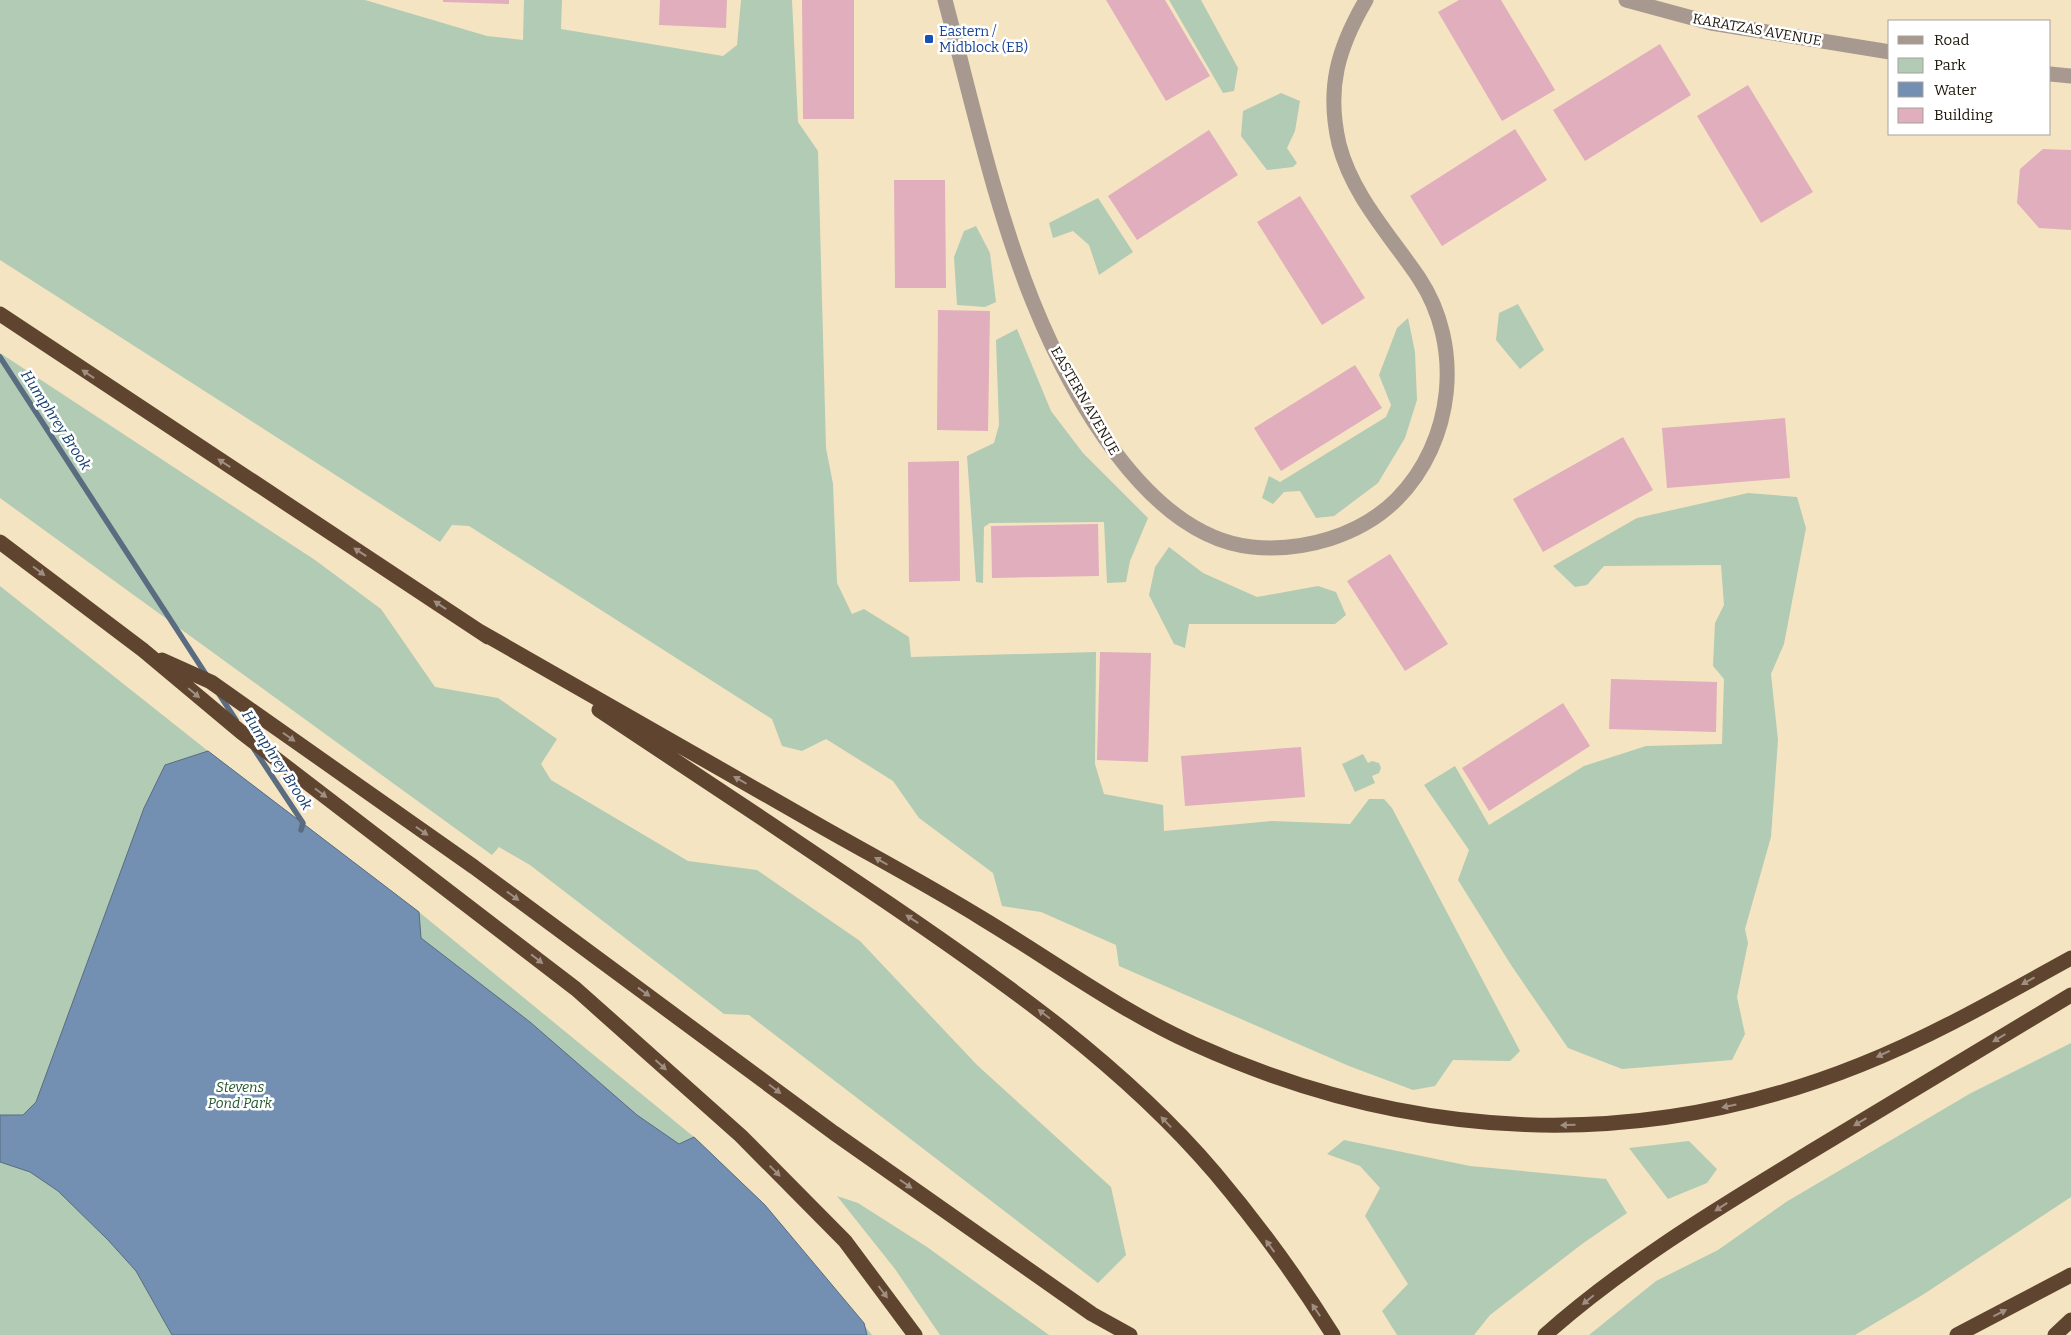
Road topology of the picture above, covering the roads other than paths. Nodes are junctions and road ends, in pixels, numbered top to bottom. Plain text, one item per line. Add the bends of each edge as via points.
1 (945, 0) edge
2 (1366, 0) edge
3 (1626, 0) edge
4 (1888, 52) edge
5 (2051, 74) edge
6 (2071, 76) edge
7 (0, 314) edge
8 (0, 542) edge
9 (479, 631) junction
10 (143, 650) junction
11 (2071, 958) edge
12 (2071, 995) edge
13 (2071, 1275) edge
14 (2071, 1320) edge
15 (916, 1335) edge
16 (1130, 1335) edge
17 (1333, 1335) edge
18 (1545, 1335) edge
19 (1957, 1335) edge
20 (2055, 1335) edge

1 - 2 street, EASTERN AVENUE via 1002,216 1024,280 1064,367 1101,432 1120,461 1142,485 1189,524 1231,543 1274,548 1298,546 1341,534 1373,519 1389,506 1404,491 1428,456 1437,437 1447,396 1446,355 1438,315 1420,280 1358,189 1347,168 1335,126 1337,63 1349,30
3 - 4 street, KARATZAS AVENUE via 1711,23
5 - 6 street
9 -> 7 highway
8 -> 10 highway
11 -> 9 highway via 1958,1020 1860,1065 1779,1093 1704,1111 1610,1125 1524,1126 1438,1118 1355,1102 1272,1077 1155,1025 984,919
17 -> 9 highway via 1214,1172 1155,1111 1076,1039 957,950
10 -> 15 highway via 241,732 576,988 741,1136 845,1241
10 -> 16 highway via 211,682 474,867 834,1133 1092,1314
12 -> 18 highway via 1737,1196 1648,1255
19 -> 13 highway
14 - 20 highway

